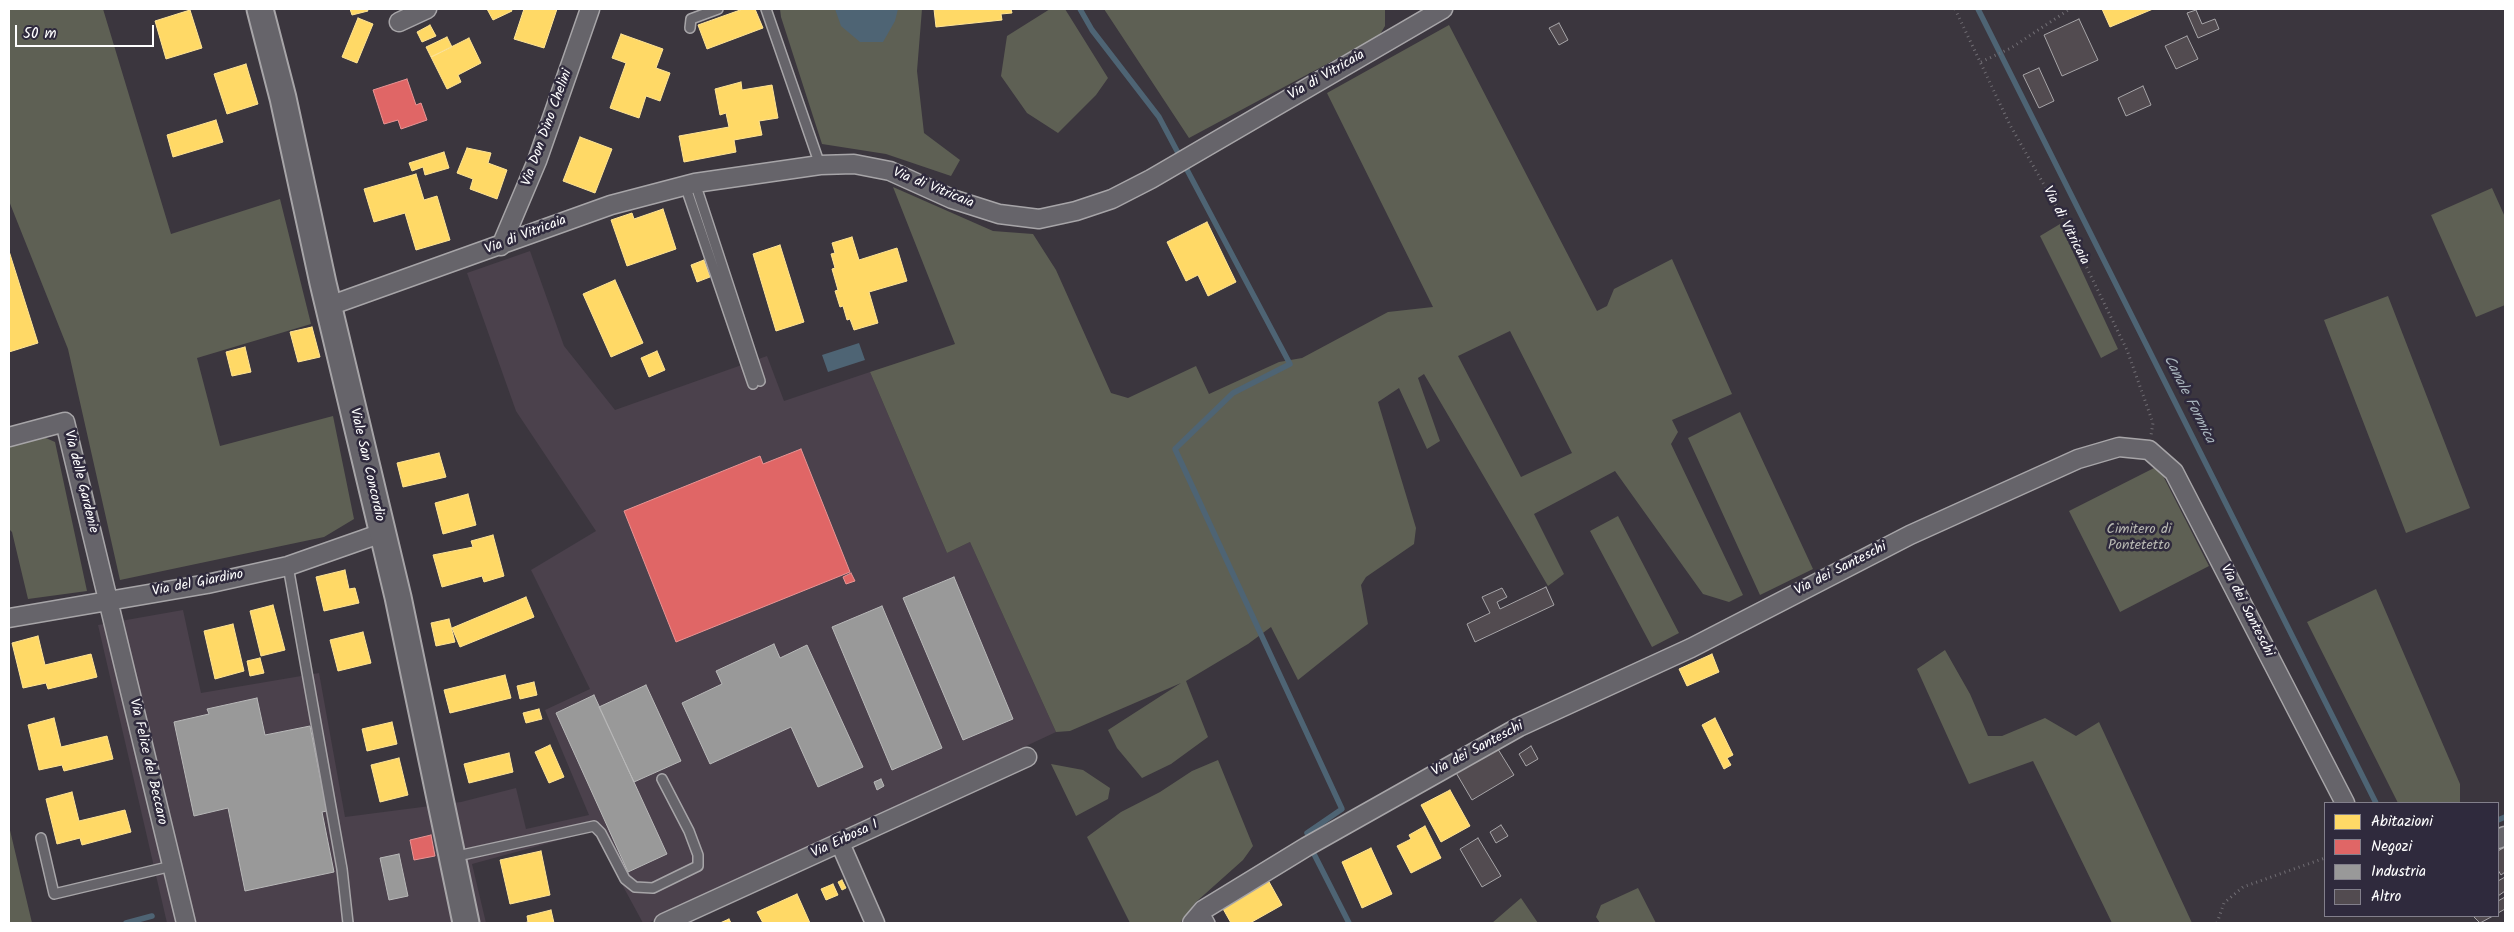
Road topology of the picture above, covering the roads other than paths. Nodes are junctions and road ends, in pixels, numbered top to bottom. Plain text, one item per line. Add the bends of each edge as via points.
1 (260, 9) edge
2 (427, 9) edge
3 (590, 9) edge
4 (718, 9) edge
5 (766, 9) edge
6 (1443, 9) edge
7 (399, 22) dead end
8 (690, 28) dead end
9 (820, 165) junction
10 (690, 184) junction
11 (501, 246) junction
12 (329, 306) junction
13 (756, 383) dead end
14 (9, 437) edge
15 (382, 533) junction
16 (288, 566) junction
17 (109, 600) junction
18 (9, 618) edge
19 (1027, 757) dead end
20 (662, 779) dead end
21 (2344, 802) edge
22 (41, 838) dead end
23 (840, 843) junction
24 (452, 857) junction
25 (172, 866) junction
26 (1206, 916) edge
27 (186, 923) edge
28 (348, 923) edge
29 (466, 923) edge
30 (664, 923) edge
31 (875, 923) edge
32 (1192, 923) edge

1 - 12 main road, Viale San Concordio
2 - 7 street
3 - 11 street, Via Don Dino Chelini via 537,161
4 - 8 lane via 692,19
5 - 9 lane
6 - 9 street, Via di Vitricaia via 1168,169 1112,199 1076,211 1039,219 999,214 952,199 890,170 854,164
9 - 10 street, Via di Vitricaia
10 - 11 street, Via di Vitricaia via 611,205
10 - 13 lane
11 - 12 street, Via di Vitricaia
12 - 15 main road, Viale San Concordio
14 - 17 street, Via delle Gardenie via 66,422
15 - 16 street, Via del Giardino
15 - 24 main road, Viale San Concordio
16 - 17 street, Via del Giardino via 207,584
16 - 28 lane via 342,869
17 - 18 street, Via del Giardino
17 - 25 street, Via Felice del Beccaro
19 - 23 street, Via Erbosa I
20 - 24 lane via 689,831 698,855 698,866 653,888 635,887 625,879 594,826
21 - 26 street, Via dei Santeschi via 2174,472 2149,450 2118,447 2078,459 1910,535 1691,648 1519,727 1395,795
22 - 25 lane via 54,894
23 - 30 street, Via Erbosa I
23 - 31 street
24 - 29 main road, Viale San Concordio
25 - 27 street, Via Felice del Beccaro
26 - 32 street, Via dei Santeschi

